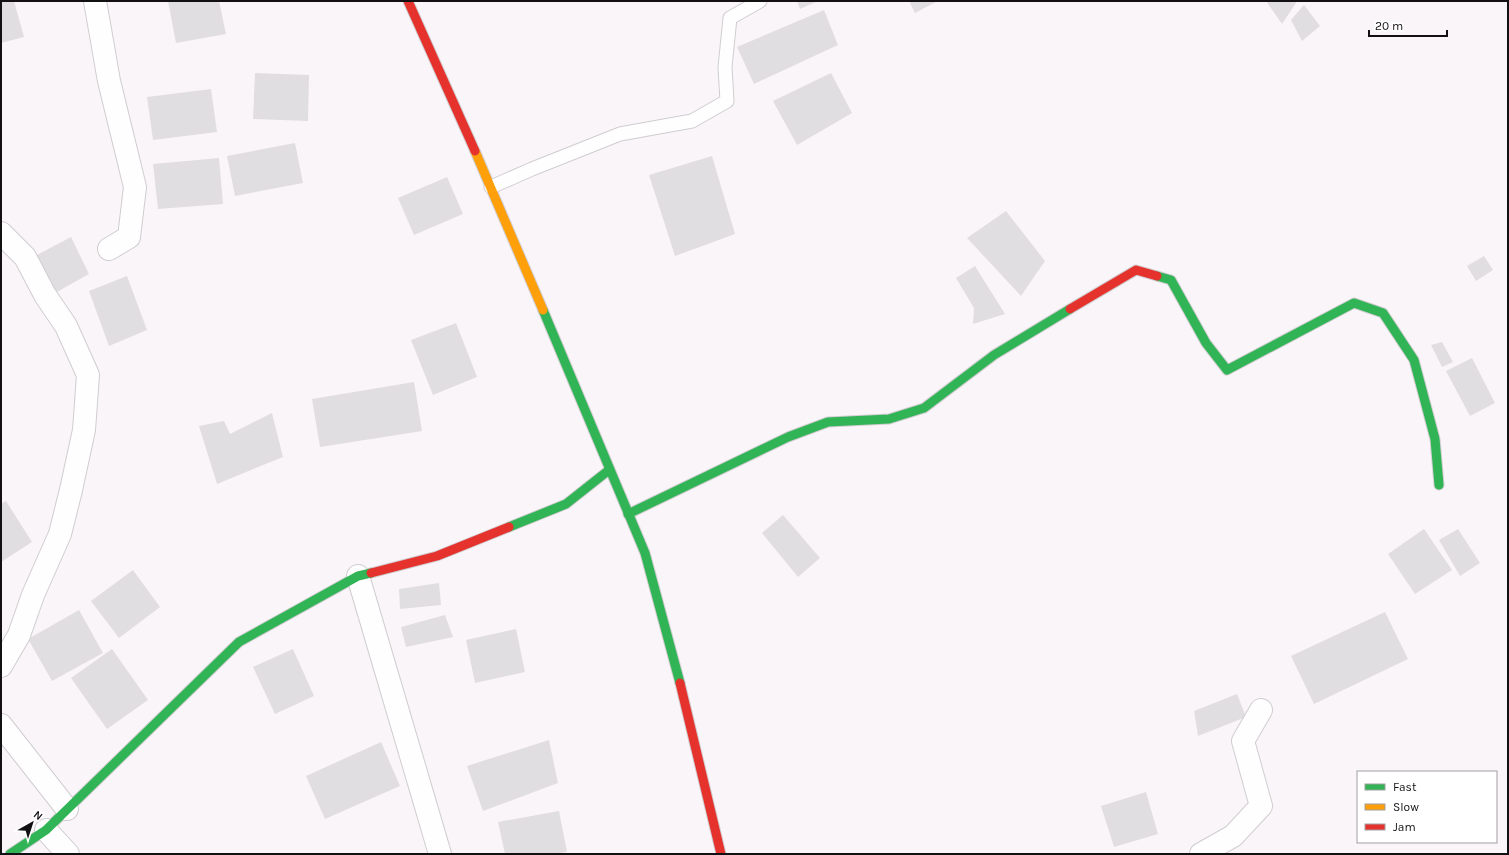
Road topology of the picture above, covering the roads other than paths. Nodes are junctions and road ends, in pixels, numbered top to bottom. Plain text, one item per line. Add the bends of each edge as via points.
1 (95, 1) edge
2 (408, 1) edge
3 (760, 1) edge
4 (491, 187) junction
5 (1, 233) edge
6 (109, 249) dead end
7 (609, 470) junction
8 (1439, 485) dead end
9 (628, 514) junction
10 (358, 576) junction
11 (1, 666) edge
12 (1261, 710) dead end
13 (1, 725) edge
14 (67, 809) junction
15 (46, 830) junction
16 (10, 854) edge
17 (68, 854) edge
18 (440, 854) edge
19 (721, 854) edge
20 (1201, 854) edge

1 - 6 street via 109,81 135,187 129,237
2 - 4 street
3 - 4 lane via 730,18 725,67 727,101 692,121 620,134
4 - 7 street
5 - 11 street via 25,257 45,295 66,326 88,375 84,430 60,534 33,595 19,635
7 - 9 street
7 - 10 street via 566,504 437,556
8 - 9 street via 1435,439 1414,360 1383,313 1354,303 1227,370 1206,343 1171,280 1136,270 994,355 924,408 889,419 828,422 788,437
9 - 19 street via 645,553 689,718
10 - 14 street via 239,642
10 - 18 street
12 - 20 street via 1243,741 1260,806 1233,836
13 - 14 street
14 - 15 street
15 - 16 street
15 - 17 street

